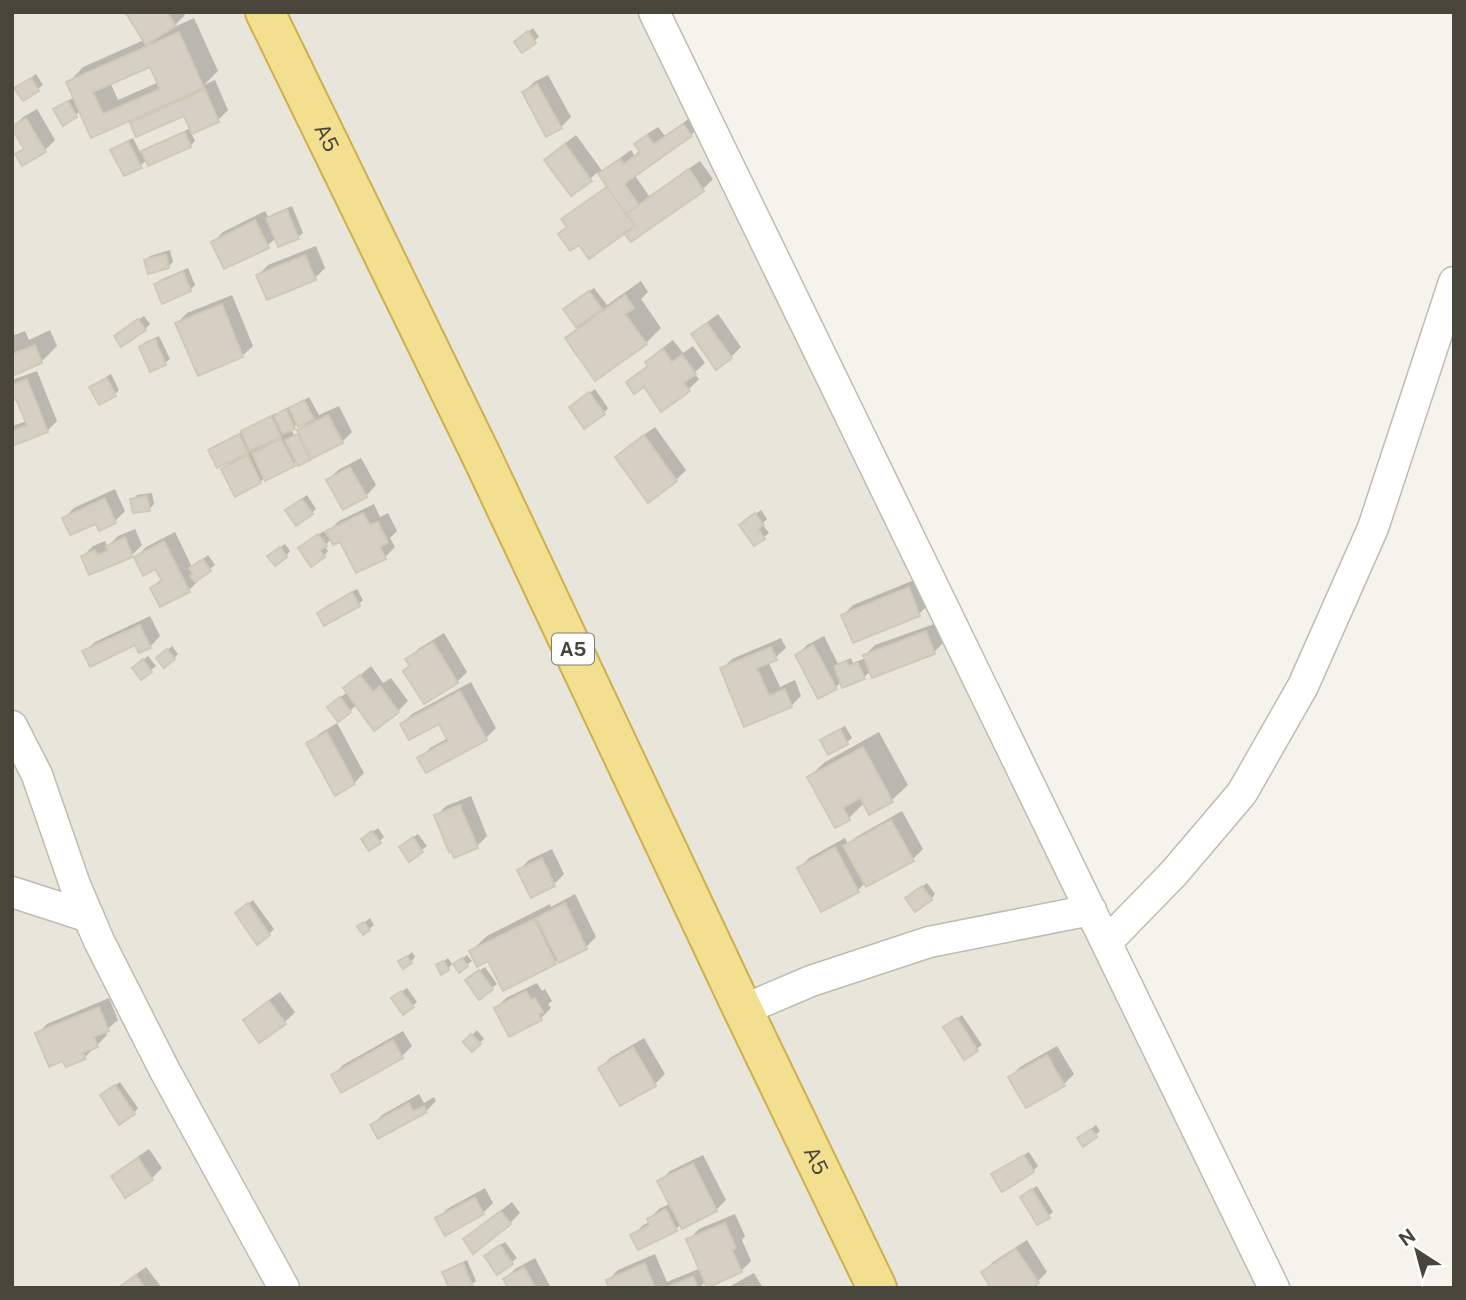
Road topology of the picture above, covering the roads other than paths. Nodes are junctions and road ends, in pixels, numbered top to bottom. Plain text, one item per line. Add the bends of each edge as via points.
1 (265, 12) edge
2 (654, 12) edge
3 (1454, 282) edge
4 (12, 726) edge
5 (12, 892) edge
6 (1091, 910) junction
7 (89, 917) junction
8 (1107, 942) junction
9 (743, 1010) junction
10 (284, 1288) edge
11 (877, 1288) edge
12 (1274, 1288) edge

1 - 9 highway, A5 / A5
2 - 6 street
3 - 8 street via 1373,528 1303,686 1242,793
4 - 7 street via 37,775
5 - 7 street
6 - 8 street
6 - 9 street via 929,942 811,981
7 - 10 street via 165,1071
8 - 12 street
9 - 11 highway, A5 / A5

